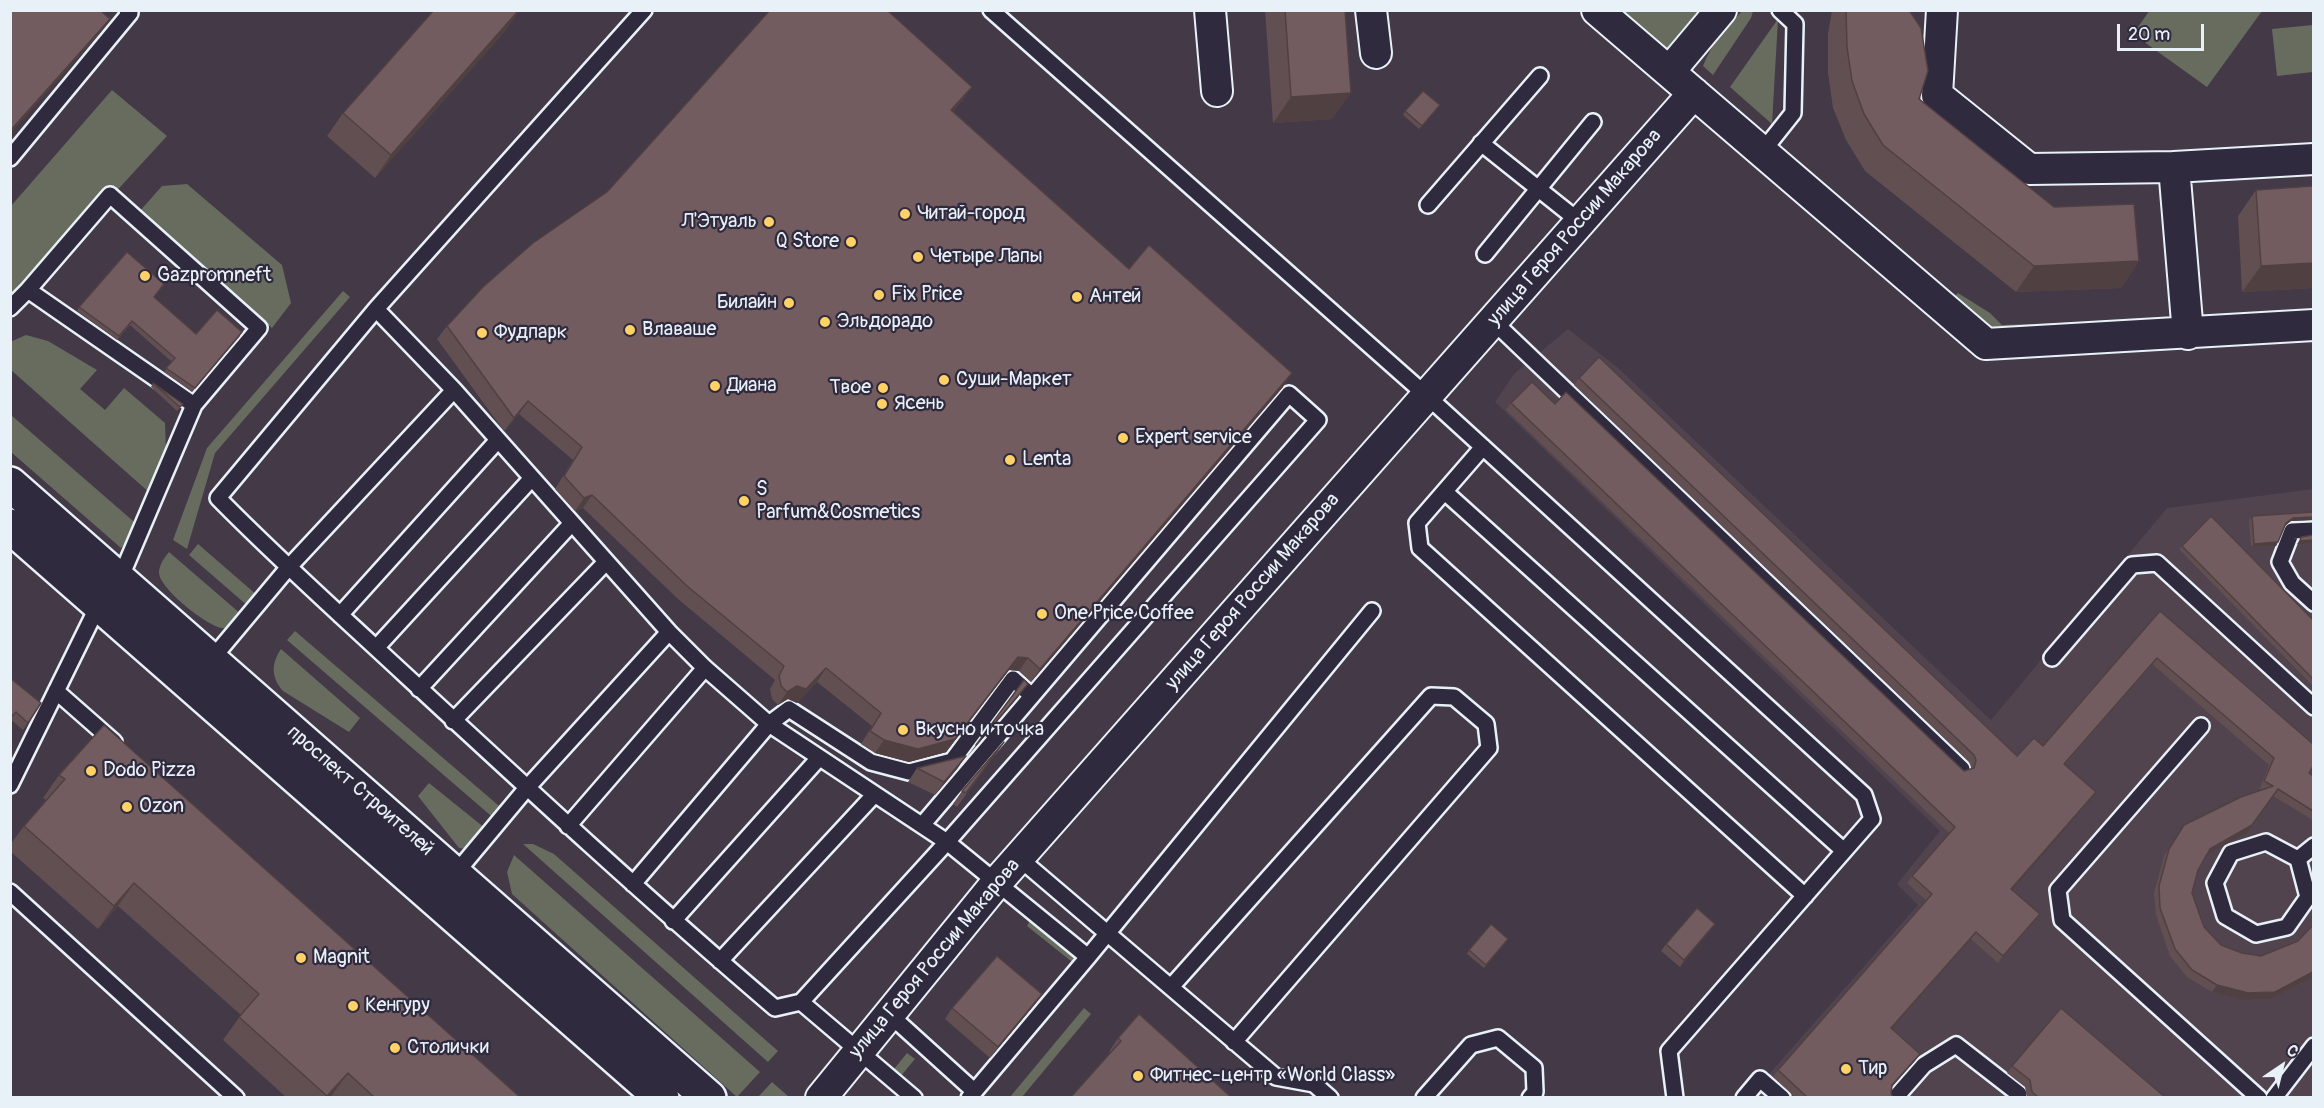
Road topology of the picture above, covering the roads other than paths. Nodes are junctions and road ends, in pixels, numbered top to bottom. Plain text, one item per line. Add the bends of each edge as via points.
1 (127, 10) edge
2 (991, 10) edge
3 (1210, 10) edge
4 (1371, 10) edge
5 (1597, 10) edge
6 (1721, 10) edge
7 (1779, 10) edge
8 (1942, 10) edge
9 (638, 13) edge
10 (1376, 53) dead end
11 (1669, 72) junction
12 (1540, 76) dead end
13 (1217, 91) dead end
14 (1694, 93) junction
15 (1593, 122) dead end
16 (1481, 143) junction
17 (1762, 152) junction
18 (10, 158) edge
19 (2313, 159) edge
20 (2174, 167) junction
21 (1539, 188) junction
22 (1428, 205) dead end
23 (1580, 222) junction
24 (1485, 254) dead end
25 (28, 290) junction
26 (10, 308) edge
27 (376, 309) junction
28 (1493, 321) junction
29 (2313, 325) edge
30 (2188, 334) junction
31 (454, 390) junction
32 (1427, 396) junction
33 (194, 405) junction
34 (498, 440) junction
35 (1483, 447) junction
36 (532, 478) junction
37 (10, 484) edge
38 (1445, 492) junction
39 (572, 523) junction
40 (10, 526) edge
41 (2313, 530) edge
42 (606, 562) junction
43 (288, 568) junction
44 (109, 593) junction
45 (2313, 603) edge
46 (1372, 611) dead end
47 (340, 615) junction
48 (669, 632) junction
49 (376, 648) junction
50 (2052, 658) dead end
51 (211, 660) junction
52 (705, 668) junction
53 (419, 689) junction
54 (56, 691) junction
55 (1032, 696) junction
56 (2313, 707) edge
57 (453, 722) junction
58 (769, 724) junction
59 (2200, 726) dead end
60 (127, 753) edge
61 (819, 758) junction
62 (1962, 769) edge
63 (10, 785) edge
64 (526, 789) junction
65 (874, 795) junction
66 (922, 824) junction
67 (568, 826) junction
68 (947, 842) junction
69 (2313, 846) edge
70 (1844, 851) junction
71 (1019, 858) junction
72 (2298, 859) junction
73 (455, 874) junction
74 (998, 881) junction
75 (633, 884) junction
76 (10, 892) edge
77 (1805, 896) junction
78 (673, 921) junction
79 (1107, 933) junction
80 (1088, 957) junction
81 (720, 961) junction
82 (1171, 987) junction
83 (801, 1002) junction
84 (889, 1014) junction
85 (1233, 1042) junction
86 (2313, 1046) edge
87 (859, 1051) junction
88 (971, 1094) edge
89 (2019, 1094) dead end
90 (236, 1098) edge
91 (662, 1098) edge
92 (709, 1098) edge
93 (820, 1098) edge
94 (914, 1098) edge
95 (1330, 1098) edge
96 (1424, 1098) edge
97 (1530, 1098) edge
98 (1675, 1098) edge
99 (1744, 1098) edge
100 (1782, 1098) edge
101 (1895, 1098) edge
102 (2259, 1098) edge
103 (2274, 1098) edge

1 - 18 lane via 130,14
2 - 32 lane
3 - 13 street
4 - 10 street
5 - 11 street
6 - 11 street
7 - 17 lane via 1795,24 1794,113
8 - 20 street via 1937,95 2029,169
9 - 27 lane
11 - 14 street
12 - 16 lane
14 - 17 street
14 - 23 street, улица Героя России Макарова
15 - 21 lane
16 - 21 lane
16 - 22 lane
17 - 30 street via 1986,344
19 - 20 street
20 - 30 street
21 - 23 lane
21 - 24 lane
23 - 28 street, улица Героя России Макарова
25 - 26 lane
25 - 33 lane
25 - 33 lane via 110,195 259,328
27 - 31 lane
27 - 43 lane via 218,498
28 - 32 street, улица Героя России Макарова
28 - 62 lane
29 - 30 street
31 - 34 lane
31 - 43 lane
32 - 35 lane
32 - 71 street, улица Героя России Макарова
33 - 44 lane
34 - 36 lane
34 - 47 lane
35 - 38 lane
35 - 70 lane via 1864,795 1872,819
36 - 39 lane
36 - 49 lane
37 - 44 main road, проспект Строителей
38 - 70 lane
38 - 77 lane via 1417,523 1420,548
39 - 42 lane
39 - 53 lane
40 - 44 main road, проспект Строителей
41 - 45 lane via 2292,531 2280,562 2292,583
42 - 48 lane
42 - 57 lane
43 - 47 lane
43 - 51 lane
44 - 51 main road, проспект Строителей
44 - 54 lane
44 - 91 main road, проспект Строителей
46 - 79 lane
47 - 49 lane
48 - 52 lane
48 - 64 lane
49 - 53 lane
50 - 56 lane via 2132,565 2157,563
51 - 73 main road, проспект Строителей
52 - 58 lane
52 - 67 lane
53 - 57 lane
54 - 60 lane
54 - 63 lane
55 - 58 lane via 1013,679 952,761 909,771 871,762 789,709
55 - 66 lane
55 - 68 lane via 1289,394 1318,420
57 - 64 lane
58 - 61 lane
58 - 75 lane
59 - 102 lane via 2058,890 2062,920
61 - 65 lane
61 - 78 lane
64 - 67 lane
64 - 73 lane
65 - 66 lane
65 - 81 lane
66 - 68 lane
67 - 75 lane
68 - 74 lane
68 - 83 lane
69 - 72 lane
70 - 77 lane
71 - 74 street, улица Героя России Макарова
71 - 79 lane
72 - 72 lane via 2266,842 2231,853 2215,883 2225,916 2256,934 2287,927 2308,897
73 - 92 main road, проспект Строителей
74 - 80 lane
74 - 84 street, улица Героя России Макарова
75 - 78 lane
76 - 90 lane
77 - 98 lane via 1669,1051
78 - 81 lane
79 - 80 lane
79 - 82 lane
80 - 88 lane
81 - 83 lane via 775,1008
82 - 85 lane
82 - 85 lane via 1431,696 1455,697 1486,724 1489,748
83 - 87 lane
84 - 87 street, улица Героя России Макарова
84 - 88 lane
85 - 95 lane via 1276,1077 1314,1084
86 - 103 lane
87 - 93 street, улица Героя России Макарова
87 - 94 lane
89 - 101 lane via 1956,1045 1924,1065
96 - 97 lane via 1470,1045 1498,1038 1534,1068 1535,1092
99 - 100 lane via 1760,1079

